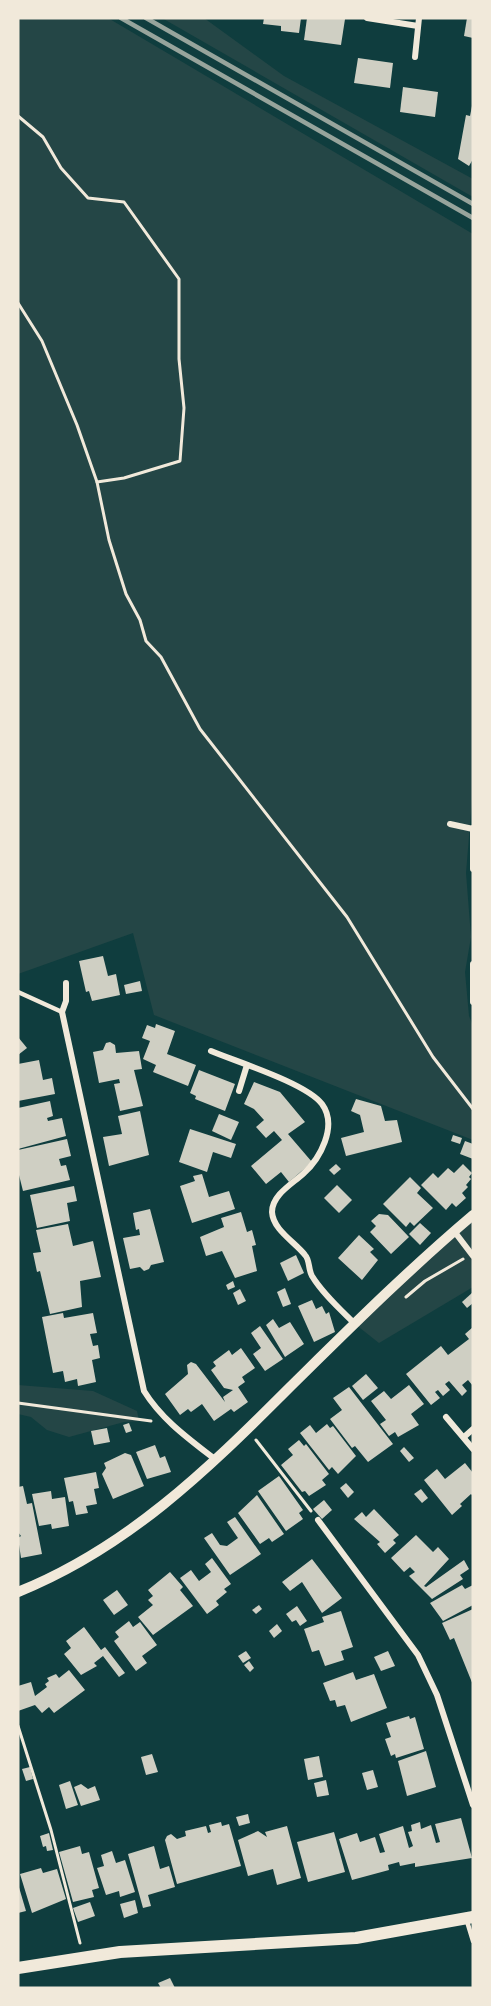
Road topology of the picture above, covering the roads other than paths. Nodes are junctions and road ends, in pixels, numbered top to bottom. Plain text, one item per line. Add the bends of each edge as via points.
1 (366, 18) edge
2 (419, 18) edge
3 (418, 26) junction
4 (415, 57) dead end
5 (450, 824) dead end
6 (473, 829) edge
7 (473, 868) edge
8 (473, 964) edge
9 (66, 983) dead end
10 (18, 992) edge
11 (473, 1002) edge
12 (62, 1012) junction
13 (211, 1051) dead end
14 (247, 1065) junction
15 (240, 1091) dead end
16 (473, 1215) edge
17 (454, 1231) junction
18 (472, 1255) edge
19 (355, 1324) junction
20 (446, 1417) dead end
21 (473, 1429) edge
22 (464, 1437) junction
23 (473, 1449) edge
24 (216, 1460) junction
25 (318, 1520) road end
26 (18, 1592) edge
27 (473, 1805) edge
28 (470, 1918) edge
29 (473, 1941) edge
30 (18, 1968) edge

1 - 3 street
2 - 3 street
3 - 4 street
5 - 6 street
6 - 7 street
8 - 11 street
9 - 12 street
10 - 12 lane
12 - 24 street via 144,1391 171,1425
13 - 14 street
14 - 15 street
14 - 19 street via 304,1089 323,1105 328,1125 321,1150 305,1172 277,1197 273,1217 307,1256 310,1273 320,1289
16 - 17 street
17 - 18 street
17 - 19 street
19 - 24 street
20 - 22 street
21 - 22 street
22 - 23 street
24 - 26 street via 180,1494 140,1523 90,1556
25 - 27 street via 418,1655 437,1695
28 - 29 lane
28 - 30 main road via 356,1938 84,1956

